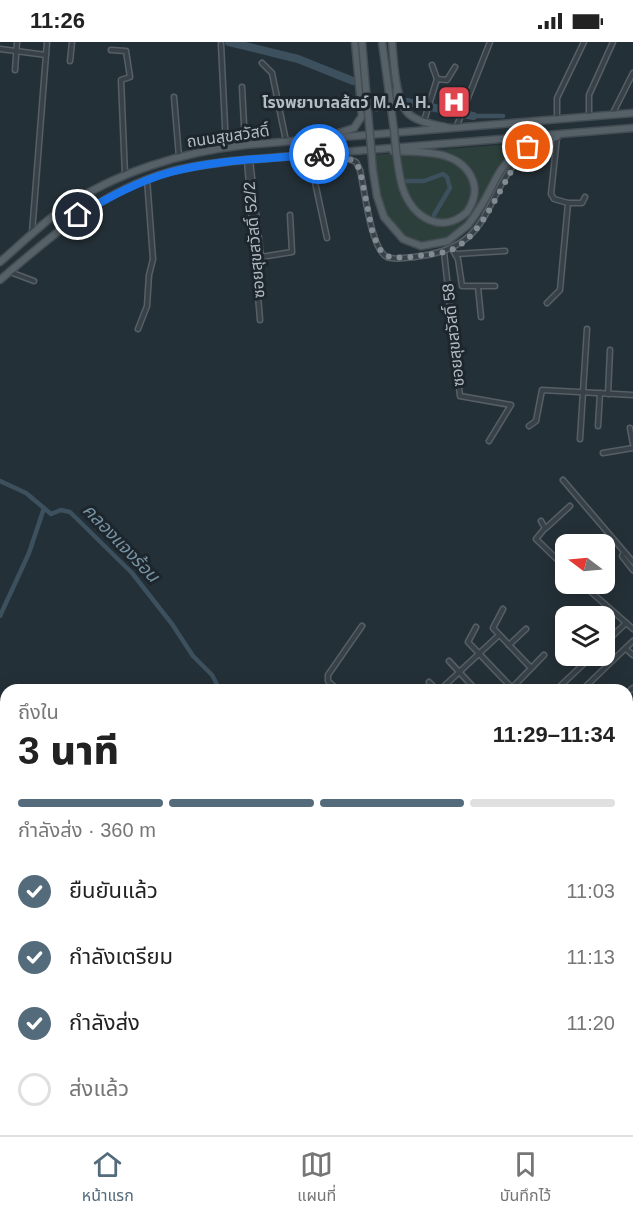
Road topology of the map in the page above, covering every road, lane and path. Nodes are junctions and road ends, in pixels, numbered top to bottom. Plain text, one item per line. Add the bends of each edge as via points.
1 (17, 42) edge
2 (47, 42) edge
3 (72, 42) edge
4 (355, 42) edge
5 (362, 42) edge
6 (382, 42) edge
7 (392, 42) edge
8 (490, 42) edge
9 (584, 42) edge
10 (613, 42) edge
11 (221, 44) dead end
12 (0, 49) edge
13 (111, 50) dead end
14 (17, 51) junction
15 (46, 55) junction
16 (70, 61) dead end
17 (262, 63) dead end
18 (432, 65) dead end
19 (455, 67) dead end
20 (15, 70) dead end
21 (633, 73) edge
22 (359, 77) junction
23 (438, 79) junction
24 (397, 82) junction
25 (242, 87) dead end
26 (174, 97) dead end
27 (633, 113) edge
28 (612, 115) junction
29 (589, 117) junction
30 (557, 119) junction
31 (423, 121) junction
32 (633, 128) edge
33 (455, 129) junction
34 (591, 131) junction
35 (570, 133) junction
36 (557, 137) junction
37 (320, 139) junction
38 (287, 142) junction
39 (246, 145) junction
40 (226, 147) junction
41 (528, 147) junction
42 (376, 150) junction
43 (333, 153) junction
44 (312, 155) junction
45 (179, 157) junction
46 (248, 160) junction
47 (125, 177) junction
48 (147, 179) junction
49 (585, 196) dead end
50 (568, 203) junction
51 (290, 215) dead end
52 (32, 233) junction
53 (327, 238) dead end
54 (452, 249) junction
55 (505, 251) dead end
56 (444, 252) junction
57 (456, 255) junction
58 (0, 262) edge
59 (10, 272) junction
60 (0, 280) edge
61 (34, 281) dead end
62 (495, 286) dead end
63 (478, 287) junction
64 (547, 303) dead end
65 (481, 317) dead end
66 (260, 320) dead end
67 (138, 329) dead end
68 (587, 329) dead end
69 (610, 350) dead end
70 (582, 393) junction
71 (600, 393) junction
72 (608, 394) junction
73 (633, 395) edge
74 (529, 426) dead end
75 (598, 426) dead end
76 (630, 429) dead end
77 (580, 439) dead end
78 (489, 441) dead end
79 (633, 446) edge
80 (603, 453) dead end
81 (564, 480) dead end
82 (570, 506) dead end
83 (541, 521) dead end
84 (545, 528) junction
85 (624, 552) junction
86 (555, 557) edge
87 (633, 562) edge
88 (633, 570) edge
89 (593, 594) edge
90 (503, 609) dead end
91 (626, 623) junction
92 (362, 626) dead end
93 (476, 627) dead end
94 (526, 629) dead end
95 (633, 629) edge
96 (615, 634) edge
97 (499, 635) junction
98 (633, 641) edge
99 (509, 645) junction
100 (626, 649) junction
101 (479, 653) junction
102 (544, 655) dead end
103 (633, 655) edge
104 (449, 661) dead end
105 (581, 666) edge
106 (531, 668) junction
107 (459, 672) junction
108 (429, 682) dead end
109 (331, 684) edge
110 (431, 684) edge
111 (445, 684) edge
112 (470, 684) edge
113 (507, 684) edge
114 (517, 684) edge
115 (562, 684) edge
116 (588, 684) edge

1 - 14 street
2 - 15 street
3 - 16 street
4 - 22 main road
5 - 41 main road, bridge via 377,196 384,217 403,239 421,246 448,241 468,225 505,163
6 - 42 main road, bridge via 398,166 408,200 431,222 453,222 467,212 474,200 475,185 467,170 454,159 435,154
7 - 24 main road
8 - 33 street
9 - 30 street via 556,101
10 - 29 street via 589,95
11 - 40 street
12 - 14 street
13 - 47 street via 128,54 130,76 121,80
14 - 15 street
14 - 20 street
15 - 52 street
17 - 38 street via 272,73
18 - 23 street
19 - 23 street via 447,80
21 - 28 street
22 - 24 main road via 365,100 376,107 392,102
22 - 37 main road via 360,121 349,130
23 - 31 street
24 - 31 main road via 407,112
25 - 39 street
26 - 45 street
27 - 28 main road, ถนนสุขสวัสดิ์
28 - 29 main road, ถนนสุขสวัสดิ์
29 - 30 main road, ถนนสุขสวัสดิ์
29 - 34 main road
30 - 33 main road, ถนนสุขสวัสดิ์
31 - 33 main road
32 - 34 main road, ถนนสุขสวัสดิ์
33 - 37 main road, ถนนสุขสวัสดิ์
34 - 35 main road, ถนนสุขสวัสดิ์
35 - 36 main road
35 - 42 main road, ถนนสุขสวัสดิ์
36 - 41 main road
36 - 50 street via 552,194 554,199
37 - 38 main road, ถนนสุขสวัสดิ์
38 - 39 main road, ถนนสุขสวัสดิ์
39 - 40 main road, ถนนสุขสวัสดิ์
40 - 45 main road, ถนนสุขสวัสดิ์
41 - 54 street via 514,163 474,231
42 - 43 main road, ถนนสุขสวัสดิ์
43 - 44 main road, ถนนสุขสวัสดิ์
43 - 56 street via 352,160 360,170 373,235 383,254 401,258
44 - 46 main road, ถนนสุขสวัสดิ์
44 - 53 street via 312,173
45 - 47 main road, ถนนสุขสวัสดิ์
46 - 48 main road, ถนนสุขสวัสดิ์ via 188,167
46 - 51 street via 261,257 292,252
46 - 66 street, ซอยสุขสวัสดิ์ 52/2
47 - 52 main road, ถนนสุขสวัสดิ์ via 73,202
48 - 59 main road, ถนนสุขสวัสดิ์ via 78,215
48 - 67 street via 153,259 147,306
49 - 50 street via 582,203
50 - 64 street via 560,290
52 - 58 main road, ถนนสุขสวัสดิ์
54 - 56 street
54 - 57 street
55 - 57 street
56 - 78 street, ซอยสุขสวัสดิ์ 58 via 460,396 511,405
57 - 63 street via 462,286
59 - 60 main road, ถนนสุขสวัสดิ์
59 - 61 street
62 - 63 street
63 - 65 street
68 - 70 street
69 - 72 street
70 - 71 street
70 - 74 street via 541,390 536,420
70 - 77 street
71 - 72 street
71 - 75 street
72 - 73 street
76 - 79 street
79 - 80 street
81 - 85 street
82 - 84 street
83 - 84 street
84 - 86 street via 536,539
85 - 87 street
85 - 88 street via 622,556
89 - 91 street
90 - 97 street via 493,627
91 - 95 street
91 - 96 street
92 - 109 street via 328,675
93 - 101 street via 468,640
94 - 99 street
97 - 99 street
97 - 101 street
98 - 100 street
99 - 106 street
100 - 103 street
100 - 116 street
101 - 107 street
101 - 113 street
102 - 106 street
104 - 107 street
105 - 115 street
106 - 114 street
107 - 111 street
107 - 112 street
108 - 110 street

